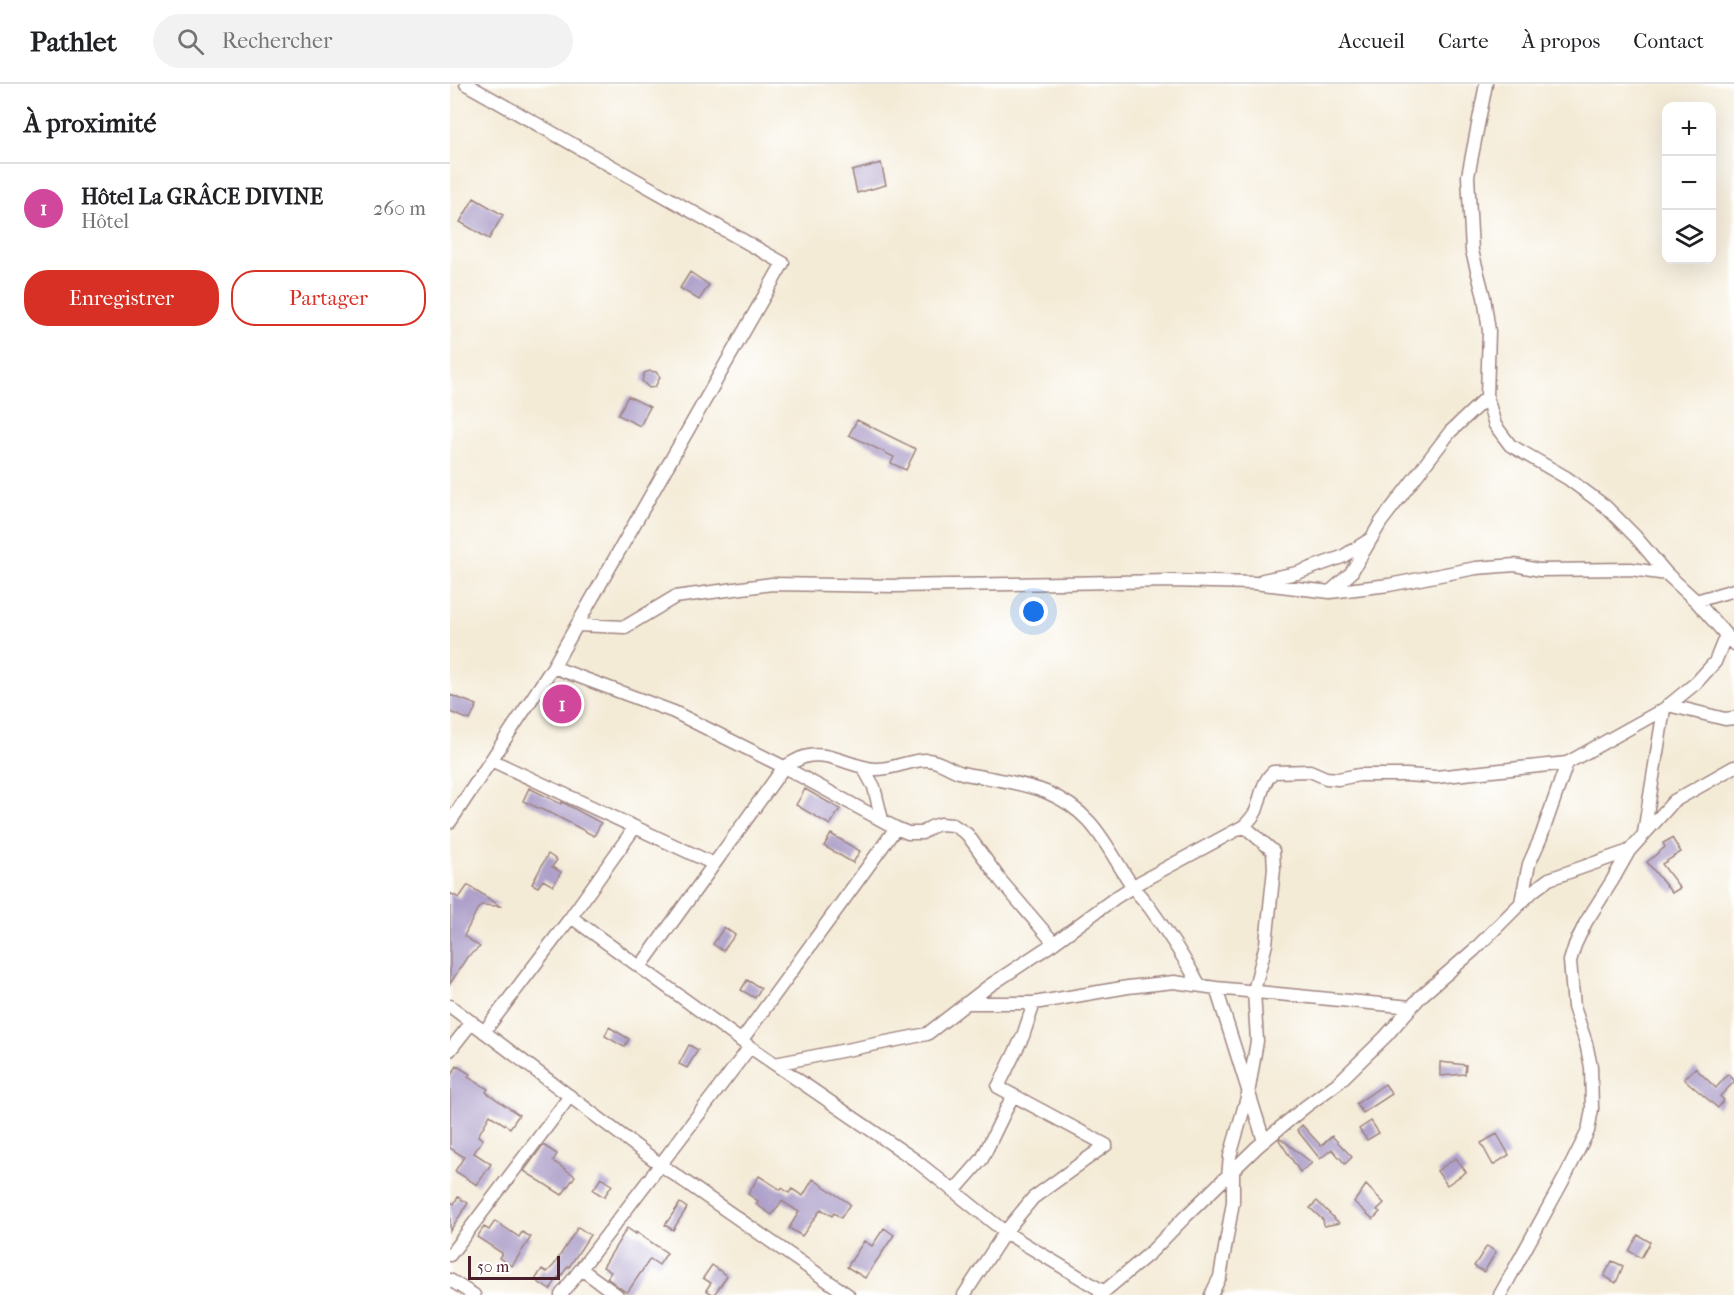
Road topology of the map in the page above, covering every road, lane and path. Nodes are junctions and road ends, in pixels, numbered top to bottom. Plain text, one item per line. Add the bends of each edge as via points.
1 (466, 84) edge
2 (1486, 84) edge
3 (1487, 397) junction
4 (1373, 537) junction
5 (1667, 574) junction
6 (1254, 583) junction
7 (1734, 590) edge
8 (1330, 592) junction
9 (1696, 601) junction
10 (577, 625) junction
11 (1730, 640) edge
12 (554, 667) junction
13 (1666, 707) junction
14 (1734, 718) edge
15 (491, 760) junction
16 (1567, 763) junction
17 (863, 766) junction
18 (784, 767) junction
19 (1734, 767) edge
20 (882, 820) junction
21 (450, 822) edge
22 (1244, 826) junction
23 (635, 827) junction
24 (896, 828) junction
25 (1644, 834) junction
26 (1629, 851) junction
27 (714, 864) junction
28 (1133, 887) junction
29 (1521, 902) junction
30 (571, 917) junction
31 (1054, 943) junction
32 (640, 967) junction
33 (1199, 984) junction
34 (1216, 988) junction
35 (1254, 991) junction
36 (966, 1003) junction
37 (1034, 1003) junction
38 (450, 1006) edge
39 (1411, 1007) junction
40 (472, 1022) junction
41 (484, 1032) junction
42 (745, 1044) junction
43 (450, 1050) edge
44 (775, 1064) junction
45 (1248, 1094) junction
46 (1013, 1095) junction
47 (570, 1096) junction
48 (1264, 1141) junction
49 (661, 1165) junction
50 (1230, 1174) junction
51 (954, 1191) junction
52 (1005, 1232) junction
53 (450, 1255) edge
54 (581, 1269) junction
55 (450, 1280) edge
56 (1102, 1294) edge
57 (474, 1295) edge
58 (561, 1295) edge
59 (617, 1295) edge
60 (848, 1295) edge
61 (964, 1295) edge
62 (1211, 1295) edge
63 (1500, 1295) edge

1 - 10 street via 783,263
2 - 3 street via 1468,176 1472,252 1489,331
3 - 4 street via 1450,432
3 - 5 street via 1495,425 1510,445 1568,478 1605,506
4 - 6 street via 1342,557
4 - 8 street via 1351,573
5 - 8 street via 1631,569 1539,570 1515,565
5 - 9 street
6 - 8 street
6 - 10 street via 772,584 675,597 625,627
7 - 9 street
9 - 11 street
10 - 12 street
11 - 13 street via 1696,683
12 - 15 street
12 - 18 street via 674,712
13 - 14 street
13 - 16 street
13 - 25 street
15 - 21 street
15 - 23 street
16 - 22 street via 1436,777 1371,775 1338,779 1310,771 1278,771 1269,776 1255,814
16 - 29 street via 1529,864
17 - 18 street via 817,754
17 - 20 street via 874,787
17 - 28 street via 875,769 931,760 961,773 1023,784 1048,793 1078,810 1099,831
18 - 20 street
18 - 27 street
19 - 25 street via 1674,801
20 - 24 street
22 - 28 street
22 - 35 street via 1273,851 1266,944
23 - 27 street
23 - 30 street
24 - 31 street via 922,833 940,824 953,825 967,834
24 - 42 street
25 - 26 street
26 - 29 street via 1549,879
26 - 63 street via 1586,922 1570,961 1574,1007 1591,1067 1588,1131
27 - 32 street
28 - 31 street
28 - 33 street
29 - 39 street
30 - 32 street
30 - 41 street
31 - 36 street
32 - 42 street
33 - 34 street
33 - 37 street via 1174,982 1128,987
34 - 35 street
34 - 45 street
35 - 39 street
35 - 45 street via 1257,1041
36 - 37 street
36 - 44 street via 927,1034
37 - 46 street via 998,1087
38 - 40 street
39 - 48 street via 1339,1082
40 - 41 street
40 - 43 street
41 - 47 street
42 - 44 street
42 - 49 street
44 - 51 street
45 - 48 street
45 - 50 street via 1230,1156
46 - 51 street via 982,1159
46 - 52 street via 1106,1145 1033,1198
47 - 49 street
47 - 53 street
48 - 50 street
49 - 54 street
49 - 60 street
50 - 56 street
50 - 62 street via 1233,1202 1220,1277
51 - 52 street
52 - 56 street
52 - 61 street
54 - 58 street
54 - 59 street
55 - 57 street

